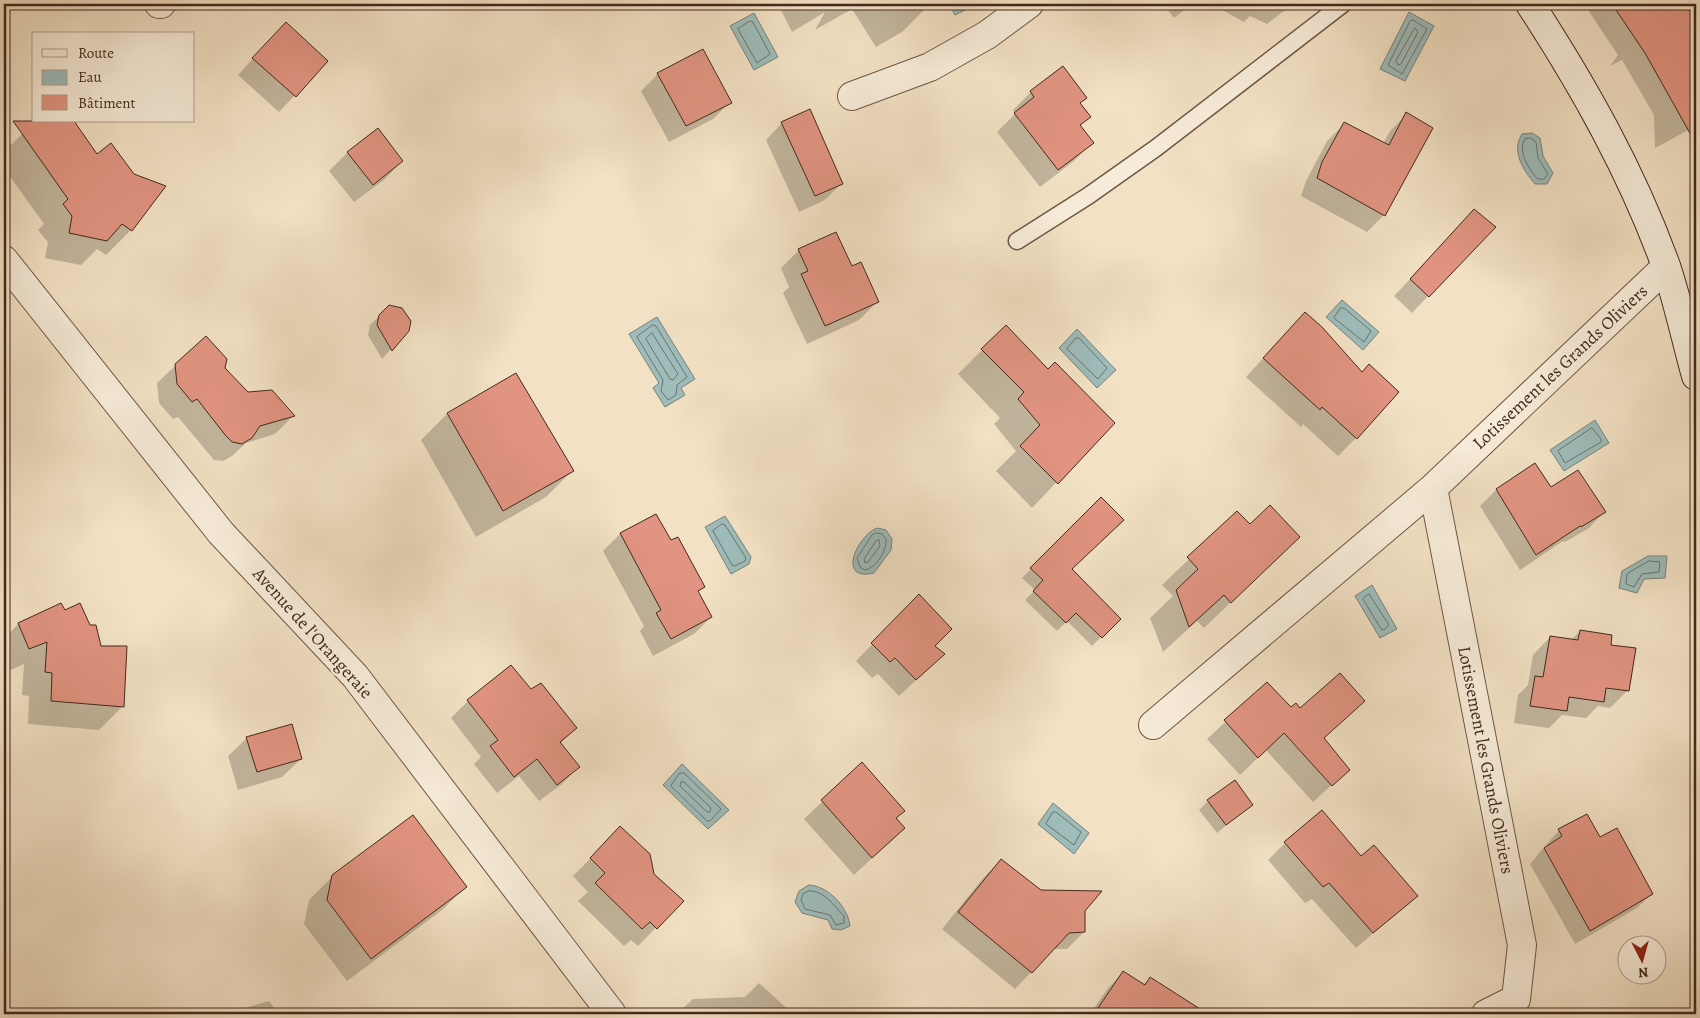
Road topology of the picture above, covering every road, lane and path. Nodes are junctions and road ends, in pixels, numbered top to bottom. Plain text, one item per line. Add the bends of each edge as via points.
1 (1029, 4) edge
2 (1343, 4) edge
3 (1530, 4) edge
4 (852, 96) dead end
5 (1017, 241) dead end
6 (4, 260) edge
7 (1666, 267) junction
8 (1696, 376) edge
9 (1433, 488) junction
10 (1154, 725) dead end
11 (612, 1014) edge
12 (1486, 1014) edge

1 - 4 street via 987,35 930,68
2 - 5 lane via 1156,148
3 - 7 street via 1570,66 1621,158
6 - 11 street, Avenue de l'Orangeraie via 221,534 355,676
7 - 8 street
7 - 9 street, Lotissement les Grands Oliviers
9 - 10 street, Lotissement les Grands Oliviers
9 - 12 street, Lotissement les Grands Oliviers via 1522,945 1516,999

